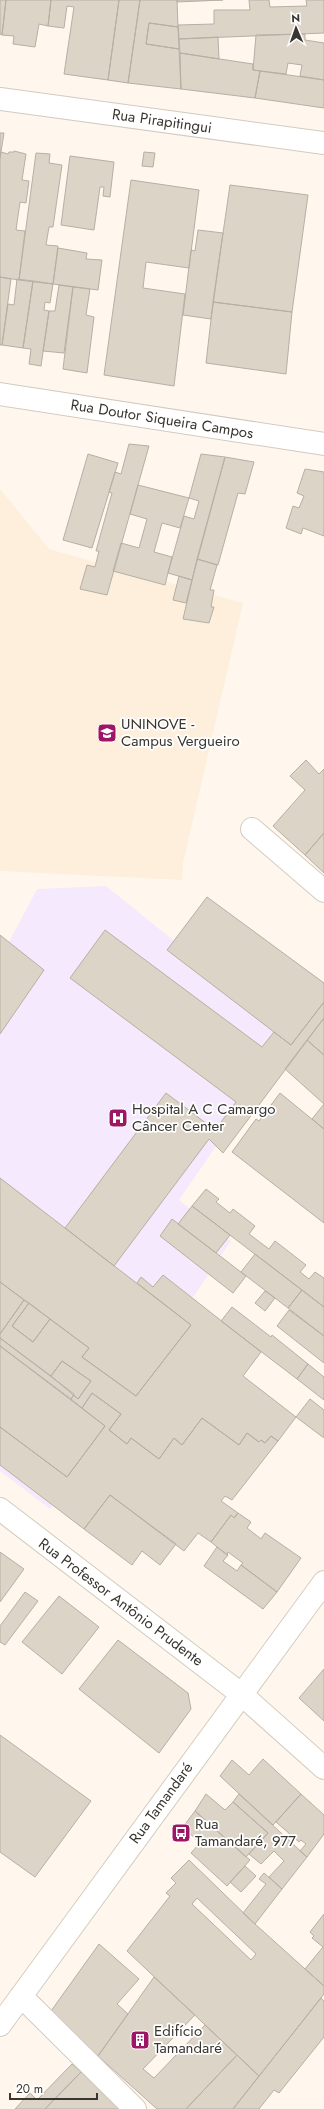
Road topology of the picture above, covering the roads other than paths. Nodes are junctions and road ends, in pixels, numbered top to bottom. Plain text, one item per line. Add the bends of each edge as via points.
1 (0, 99) edge
2 (324, 143) edge
3 (0, 394) edge
4 (324, 444) edge
5 (252, 829) dead end
6 (324, 891) edge
7 (0, 1509) edge
8 (324, 1582) edge
9 (241, 1694) junction
10 (324, 1768) edge
11 (21, 1996) junction
12 (0, 2025) edge
13 (135, 2109) edge

1 - 2 street, Rua Pirapitingui
3 - 4 street, Rua Doutor Siqueira Campos
5 - 6 street
7 - 9 street, Rua Professor Antônio Prudente
8 - 9 street, Rua Tamandaré
9 - 10 street, Rua Professor Antônio Prudente
9 - 11 street, Rua Tamandaré
11 - 12 street, Rua Tamandaré
11 - 13 street

